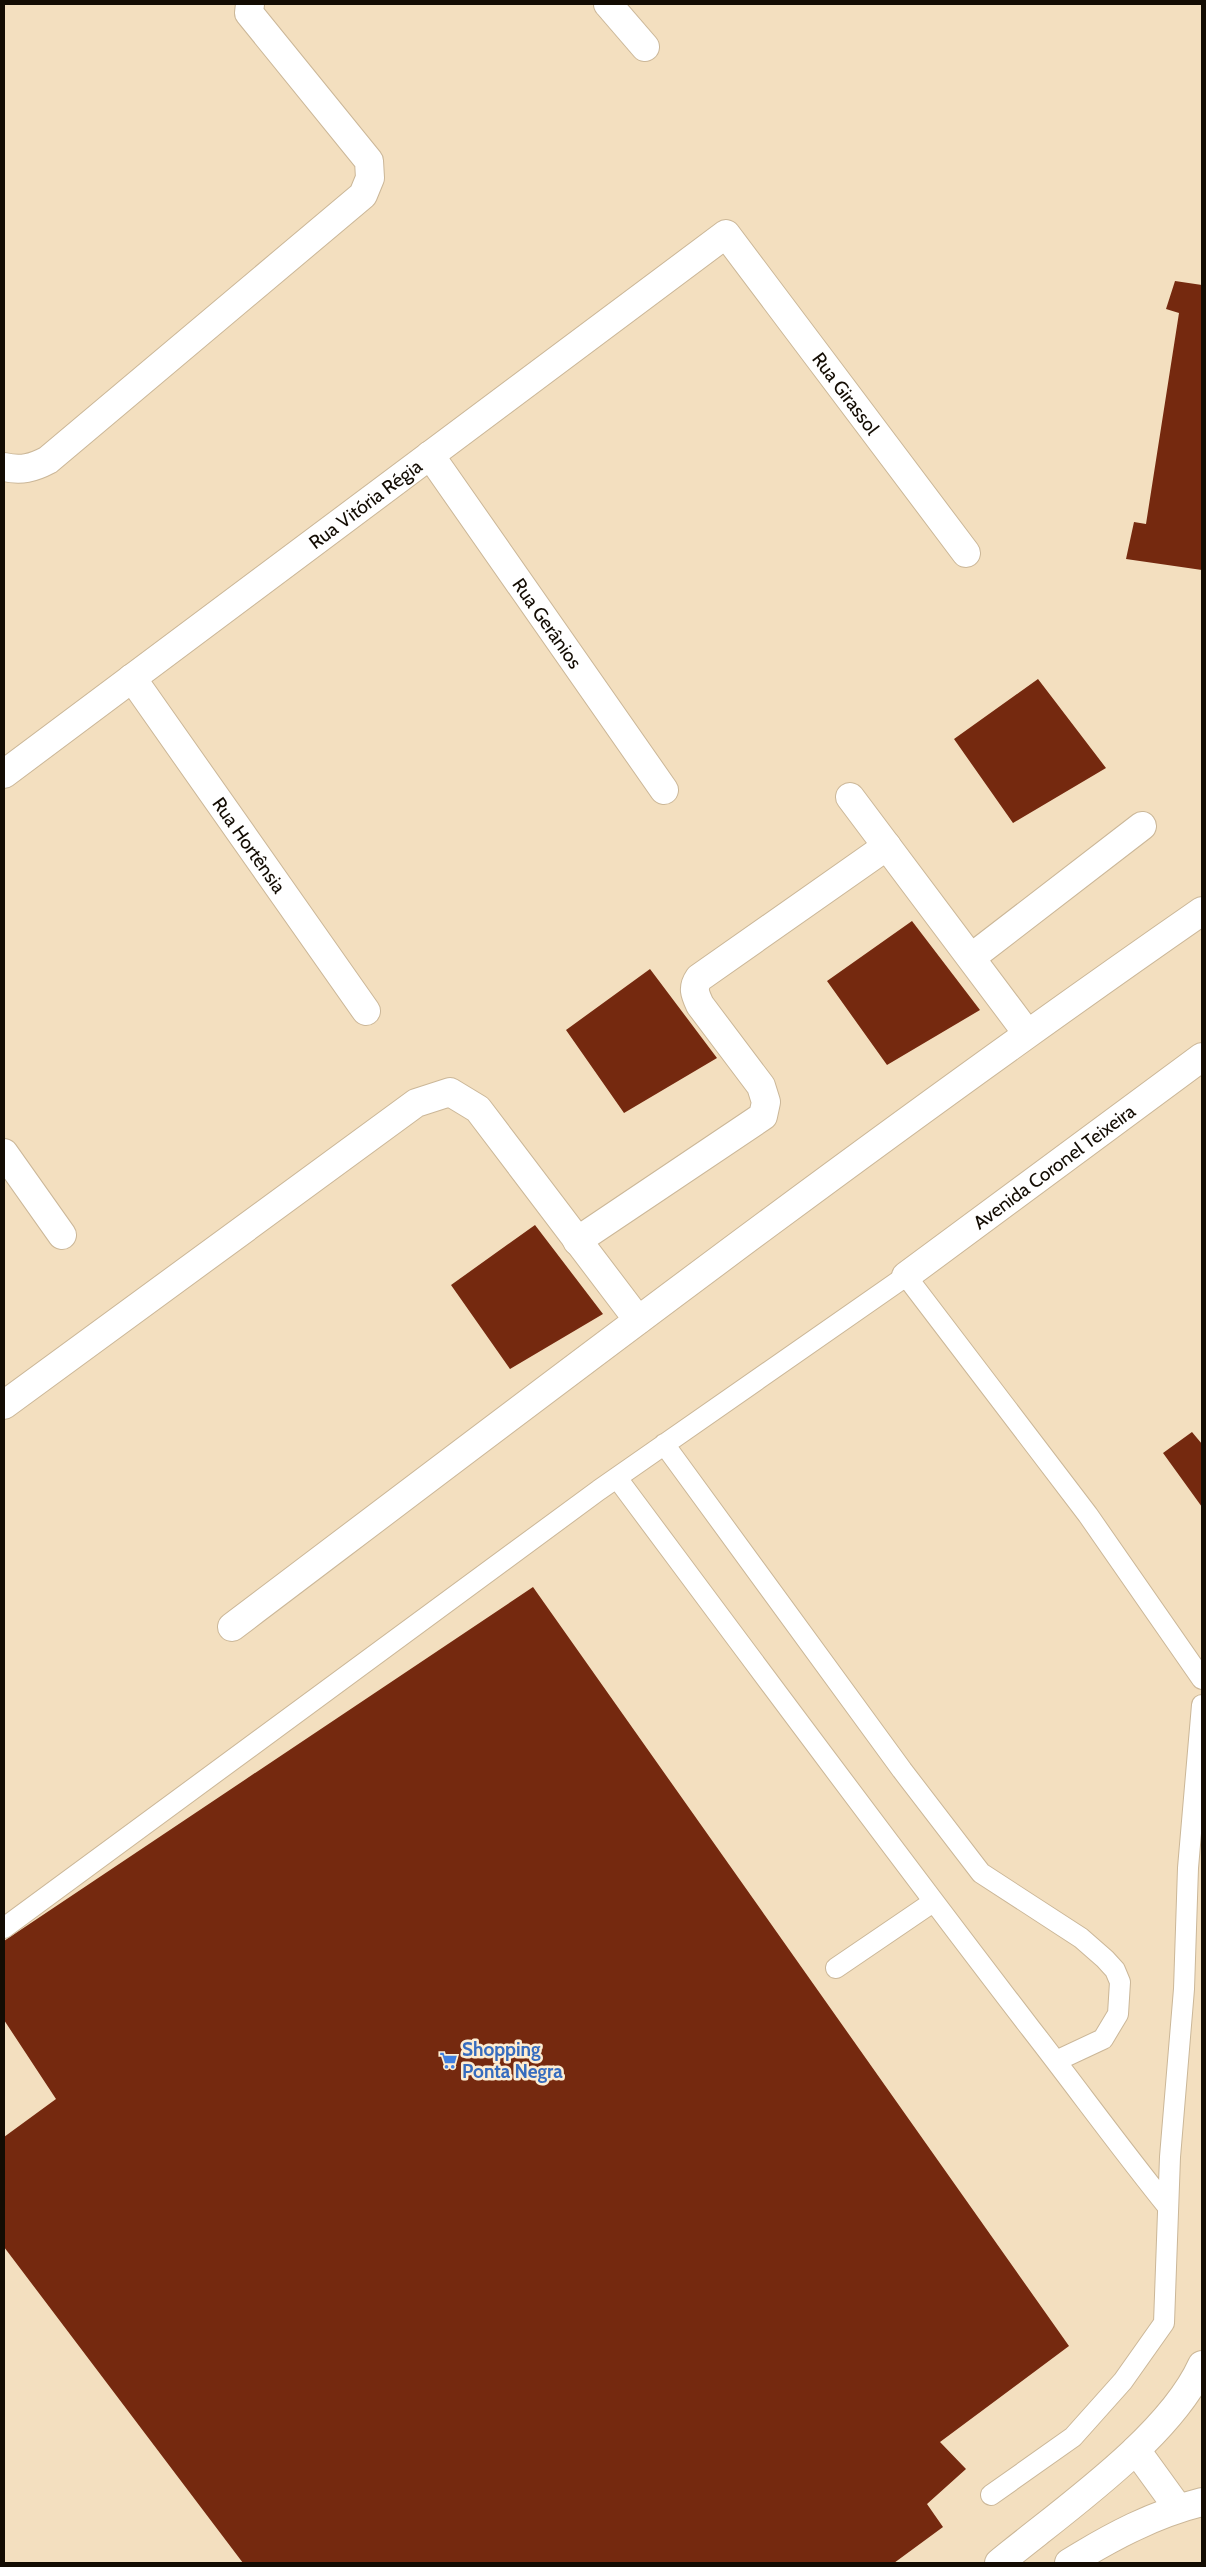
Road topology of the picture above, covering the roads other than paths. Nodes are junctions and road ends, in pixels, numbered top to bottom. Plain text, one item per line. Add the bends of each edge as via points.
1 (250, 4) edge
2 (608, 4) edge
3 (644, 47) dead end
4 (726, 234) joint
5 (430, 455) junction
6 (4, 467) edge
7 (966, 553) dead end
8 (132, 678) junction
9 (4, 774) edge
10 (664, 790) dead end
11 (850, 797) dead end
12 (1142, 826) dead end
13 (887, 846) junction
14 (1202, 911) edge
15 (972, 957) junction
16 (366, 1011) dead end
17 (1026, 1033) junction
18 (1202, 1057) edge
19 (4, 1153) edge
20 (62, 1235) dead end
21 (577, 1241) junction
22 (906, 1276) junction
23 (638, 1320) junction
24 (4, 1406) edge
25 (664, 1444) junction
26 (617, 1478) junction
27 (232, 1627) dead end
28 (1202, 1679) edge
29 (1202, 1705) edge
30 (1195, 1866) edge
31 (933, 1902) junction
32 (4, 1928) edge
33 (836, 1968) dead end
34 (1056, 2061) junction
35 (1168, 2207) junction
36 (1199, 2380) edge
37 (1136, 2450) junction
38 (991, 2495) dead end
39 (1190, 2505) edge
40 (998, 2563) edge
41 (1069, 2563) edge

1 - 6 street via 249,14 369,161 370,178 363,195 53,456 27,468 15,470
2 - 3 street
4 - 5 street, Rua Vitória Régia
4 - 7 street, Rua Girassol
5 - 8 street, Rua Vitória Régia
5 - 10 street, Rua Gerânios
8 - 9 street, Rua Vitória Régia
8 - 16 street, Rua Hortênsia
11 - 13 street
12 - 15 street
13 - 15 street
13 - 21 street via 694,984 694,993 700,1004 761,1086 766,1102 762,1116
14 - 17 street
15 - 17 street
17 - 23 street
18 - 22 street, Avenida Coronel Teixeira
19 - 20 street
21 - 23 street
21 - 24 street via 478,1108 450,1092 416,1103
22 - 25 lane
22 - 28 lane via 1088,1515
23 - 27 street
25 - 26 lane
25 - 34 lane via 981,1873 1082,1938 1114,1970 1120,1982 1118,2014 1103,2039
26 - 31 lane
26 - 32 lane
29 - 30 lane
30 - 35 lane
31 - 33 lane
31 - 34 lane
34 - 35 lane
35 - 38 lane via 1164,2324 1123,2381 1073,2438
36 - 37 street
37 - 39 street
37 - 40 street
39 - 41 street via 1101,2543

